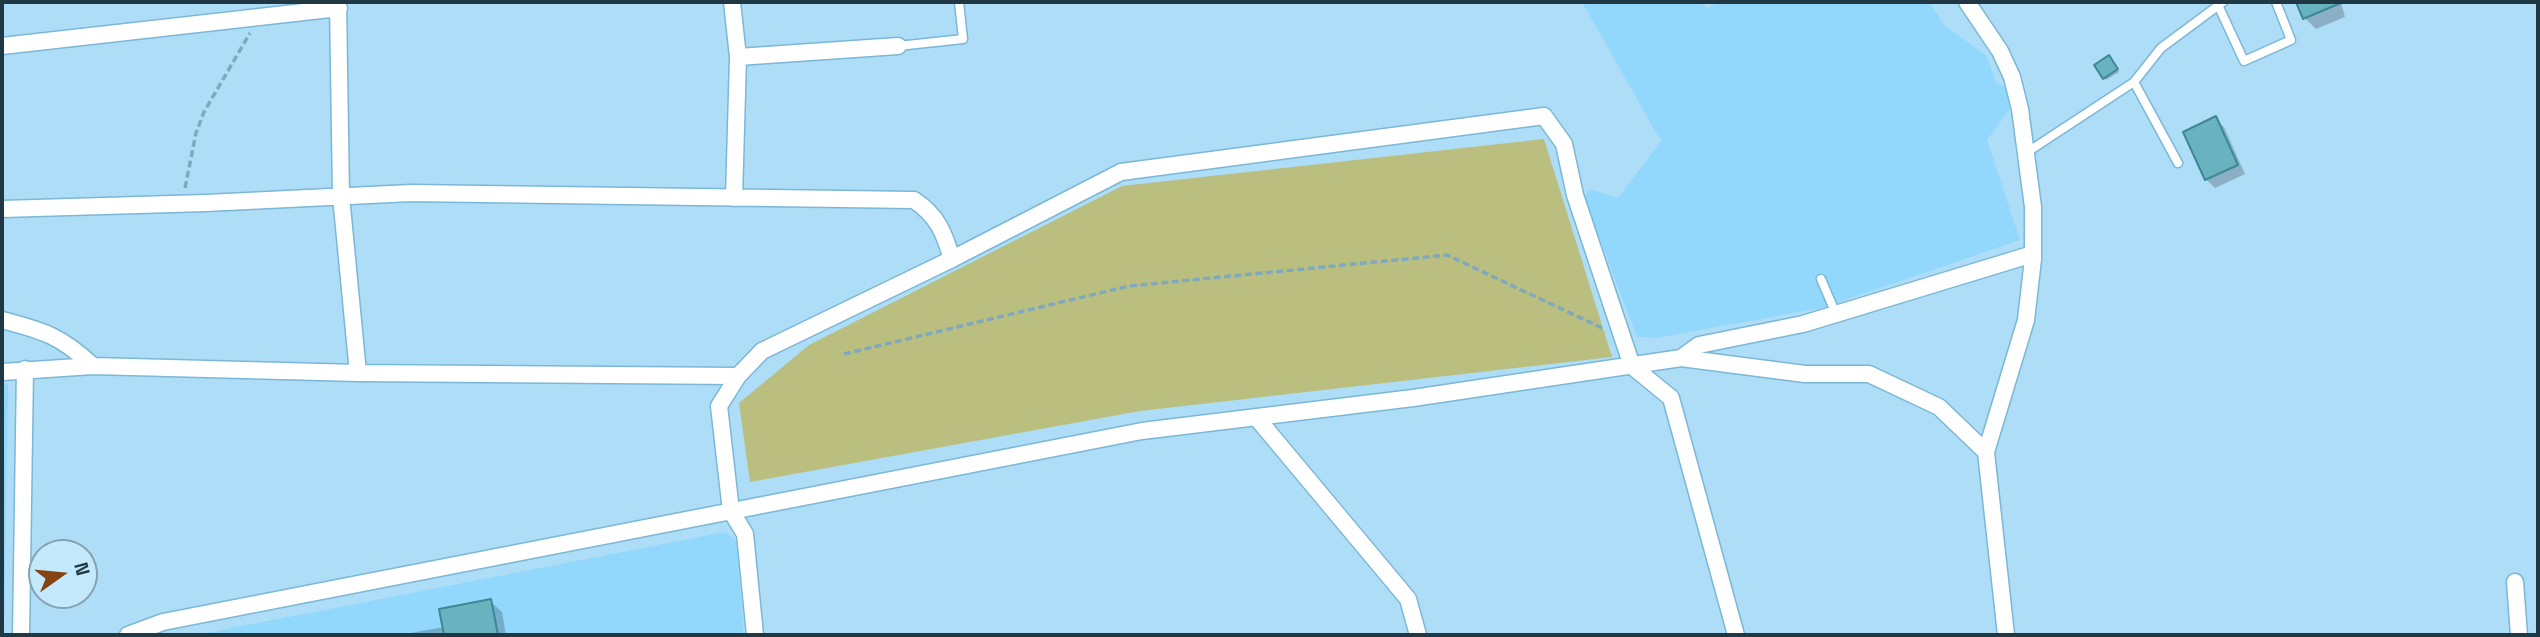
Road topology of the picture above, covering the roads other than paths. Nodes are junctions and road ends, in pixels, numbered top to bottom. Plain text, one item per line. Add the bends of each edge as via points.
1 (732, 2) edge
2 (959, 2) edge
3 (1967, 2) edge
4 (2276, 2) edge
5 (2221, 4) edge
6 (339, 5) edge
7 (2, 46) edge
8 (898, 46) joint
9 (738, 57) junction
10 (2134, 82) junction
11 (2026, 153) junction
12 (2178, 163) dead end
13 (341, 196) junction
14 (734, 198) junction
15 (2, 209) edge
16 (2033, 254) junction
17 (952, 259) junction
18 (1821, 279) dead end
19 (1836, 314) junction
20 (2, 320) edge
21 (1681, 358) junction
22 (93, 366) junction
23 (1632, 366) junction
24 (25, 369) junction
25 (2, 372) edge
26 (358, 373) junction
27 (738, 376) junction
28 (1256, 417) junction
29 (1986, 452) junction
30 (731, 511) junction
31 (2515, 582) dead end
32 (21, 635) edge
33 (128, 635) edge
34 (755, 635) edge
35 (1419, 635) edge
36 (1736, 635) edge
37 (2006, 635) edge
38 (2519, 635) edge

1 - 9 street
2 - 8 lane via 962,39
3 - 11 street via 2012,77
4 - 5 lane via 2291,40 2244,61
5 - 10 lane via 2161,48
6 - 7 street
6 - 13 street
8 - 9 street
9 - 14 street
10 - 11 lane
10 - 12 lane
11 - 16 street
13 - 14 street
13 - 15 street
13 - 26 street
14 - 17 street via 914,200 941,225
16 - 19 street
16 - 29 street via 2026,320
17 - 23 street via 1121,172 1544,116 1564,144 1575,195
17 - 27 street via 762,351
18 - 19 lane
19 - 21 street via 1699,345
20 - 22 street via 68,342
21 - 23 street
21 - 29 street via 1805,374 1869,374 1939,407
22 - 24 street
22 - 26 street
23 - 28 street
23 - 36 street via 1671,398
24 - 25 street
24 - 32 street
26 - 27 street
27 - 30 street via 719,406
28 - 30 street via 1142,431
28 - 35 street via 1408,599
29 - 37 street
30 - 33 street via 163,622
30 - 34 street via 745,534
31 - 38 street

